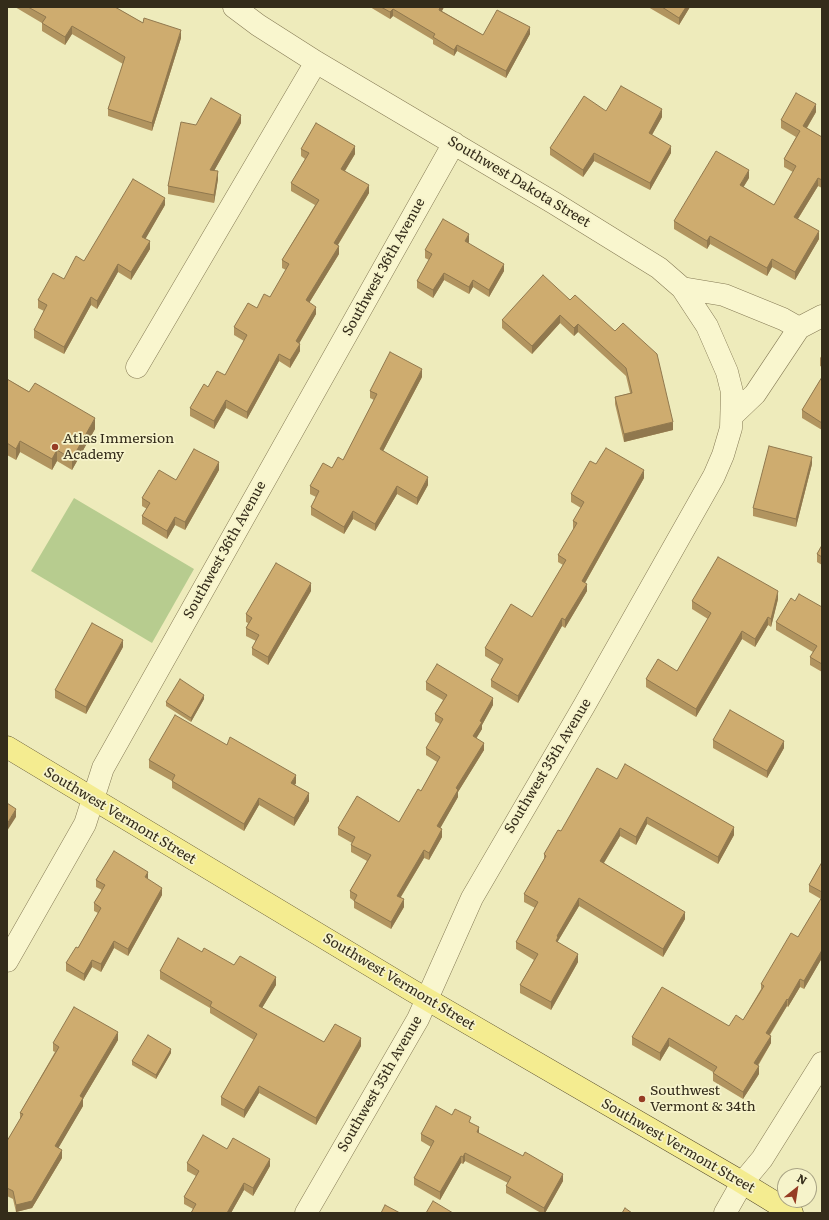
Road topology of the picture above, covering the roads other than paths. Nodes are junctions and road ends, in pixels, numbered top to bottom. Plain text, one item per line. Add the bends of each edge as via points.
1 (234, 7) edge
2 (316, 62) junction
3 (454, 144) junction
4 (682, 288) junction
5 (822, 316) edge
6 (799, 328) junction
7 (137, 367) dead end
8 (733, 415) junction
9 (7, 748) edge
10 (93, 800) junction
11 (7, 961) edge
12 (427, 998) junction
13 (822, 1063) edge
14 (742, 1183) junction
15 (306, 1213) edge
16 (725, 1213) edge
17 (792, 1213) edge

1 - 2 street, Southwest Dakota Street
2 - 3 street, Southwest Dakota Street
2 - 7 street
3 - 4 street, Southwest Dakota Street via 622,244 659,268
3 - 10 street, Southwest 36th Avenue via 103,768
4 - 6 street via 724,294
4 - 8 street, Southwest Dakota Street via 707,326 727,372 732,392
5 - 6 street
6 - 8 street via 755,394
8 - 12 street, Southwest 35th Avenue via 724,456 714,476 604,672 472,898
9 - 10 main road, Southwest Vermont Street
10 - 11 street, Southwest 36th Avenue via 85,824
10 - 12 main road, Southwest Vermont Street
12 - 14 main road, Southwest Vermont Street
12 - 15 street, Southwest 35th Avenue via 418,1019
13 - 14 street via 762,1159
14 - 16 street
14 - 17 main road, Southwest Vermont Street

